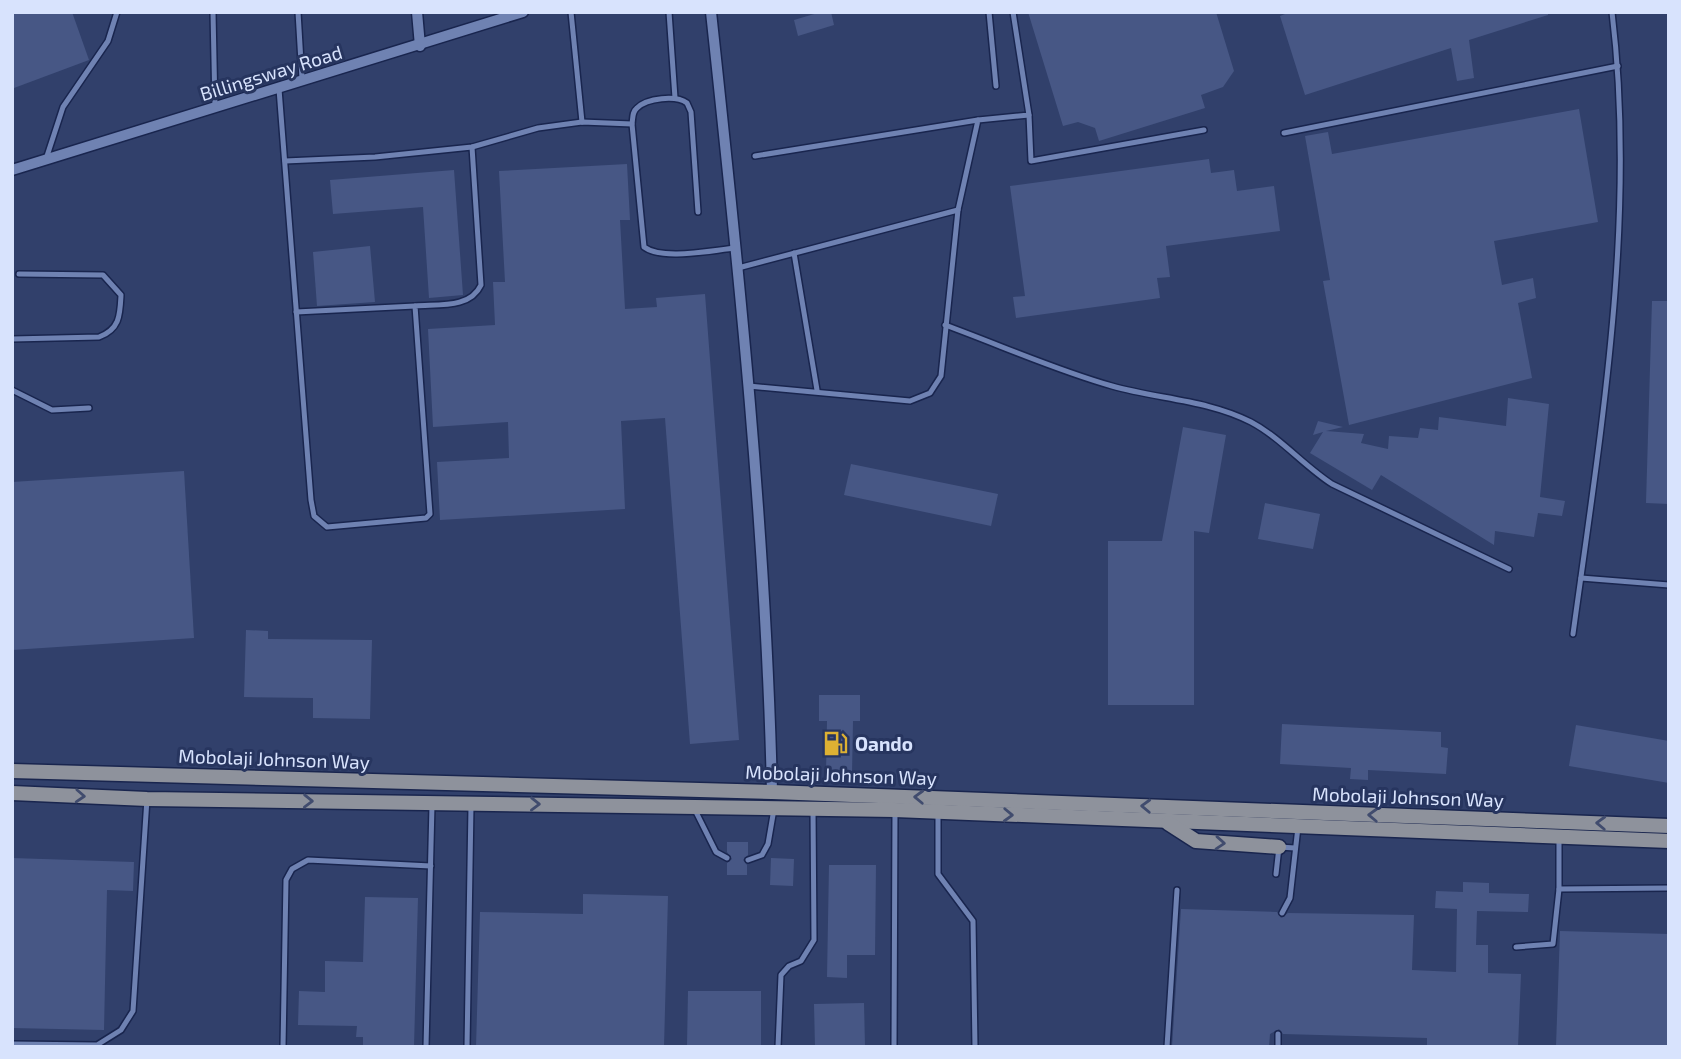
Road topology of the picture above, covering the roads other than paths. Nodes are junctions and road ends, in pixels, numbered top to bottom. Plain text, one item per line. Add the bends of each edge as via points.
1 (117, 12) edge
2 (213, 12) edge
3 (298, 12) edge
4 (417, 12) edge
5 (523, 12) edge
6 (571, 12) edge
7 (669, 12) edge
8 (710, 12) edge
9 (989, 12) edge
10 (1013, 12) edge
11 (1612, 12) edge
12 (420, 46) junction
13 (1619, 66) junction
14 (302, 83) junction
15 (996, 86) dead end
16 (279, 89) junction
17 (675, 98) junction
18 (215, 108) junction
19 (1029, 115) junction
20 (978, 120) junction
21 (582, 122) junction
22 (632, 124) junction
23 (1204, 131) dead end
24 (1284, 133) dead end
25 (472, 147) junction
26 (755, 156) dead end
27 (285, 161) junction
28 (45, 162) junction
29 (29, 167) junction
30 (12, 170) edge
31 (12, 177) edge
32 (958, 210) junction
33 (698, 212) dead end
34 (736, 248) junction
35 (794, 253) junction
36 (738, 268) junction
37 (19, 274) dead end
38 (415, 306) junction
39 (296, 312) junction
40 (945, 325) junction
41 (12, 339) edge
42 (748, 386) junction
43 (12, 390) edge
44 (817, 390) junction
45 (89, 408) dead end
46 (1509, 569) dead end
47 (1581, 578) junction
48 (1669, 585) edge
49 (1573, 634) dead end
50 (12, 772) edge
51 (772, 792) junction
52 (12, 793) edge
53 (147, 799) junction
54 (432, 802) junction
55 (471, 803) junction
56 (694, 807) junction
57 (774, 808) junction
58 (813, 809) junction
59 (895, 810) junction
60 (938, 812) junction
61 (1166, 822) junction
62 (1669, 826) edge
63 (1298, 827) junction
64 (1559, 837) junction
65 (1669, 841) edge
66 (1279, 847) junction
67 (1295, 848) junction
68 (727, 858) dead end
69 (747, 860) dead end
70 (431, 866) junction
71 (1276, 874) dead end
72 (1669, 888) edge
73 (1559, 889) junction
74 (1177, 890) dead end
75 (1282, 912) dead end
76 (1516, 947) dead end
77 (1278, 1034) dead end
78 (12, 1044) edge
79 (284, 1047) edge
80 (426, 1047) edge
81 (467, 1047) edge
82 (778, 1047) edge
83 (894, 1047) edge
84 (975, 1047) edge
85 (1167, 1047) edge
86 (1278, 1047) edge

1 - 28 lane via 108,41 63,107
2 - 18 lane
3 - 14 lane
4 - 12 street
5 - 12 street, Billingsway Road
6 - 21 lane
7 - 17 lane
8 - 34 street
9 - 15 lane
10 - 19 lane
11 - 13 lane
12 - 14 street, Billingsway Road
13 - 24 lane
13 - 47 lane via 1618,240
14 - 16 street, Billingsway Road
16 - 18 street, Billingsway Road
16 - 27 lane
17 - 22 lane via 638,106
17 - 33 lane via 687,103 691,112
18 - 28 street, Billingsway Road
19 - 20 lane
19 - 23 lane via 1031,161
20 - 26 lane
20 - 32 lane
21 - 22 lane
21 - 25 lane via 538,128
22 - 34 lane via 644,247 668,254
25 - 27 lane
25 - 38 lane via 481,285 477,295 465,302
27 - 39 lane
28 - 29 street, Billingsway Road
29 - 30 street, Billingsway Road
29 - 31 street, Billingsway Road
32 - 35 lane
32 - 40 lane
34 - 36 street
35 - 36 lane
35 - 44 lane
36 - 42 street
37 - 41 lane via 103,275 121,295 120,317 110,333 99,337
38 - 39 lane
38 - 39 lane via 430,514 345,527 320,523 312,508
40 - 44 lane via 938,384 923,397 909,401
40 - 46 lane via 1109,385 1178,398 1248,421 1332,484
42 - 44 lane
42 - 51 street via 768,654
43 - 45 lane via 52,410
47 - 48 lane
47 - 49 lane
50 - 51 street, Mobolaji Johnson Way
62 -> 51 street, Mobolaji Johnson Way
52 -> 53 street, Mobolaji Johnson Way
53 -> 54 street, Mobolaji Johnson Way
53 - 78 lane via 133,1011 121,1030 97,1045
54 - 55 street, Mobolaji Johnson Way
54 - 70 lane
55 -> 56 street, Mobolaji Johnson Way
55 - 81 lane
56 - 57 street, Mobolaji Johnson Way
56 - 68 lane via 716,852
57 - 58 street, Mobolaji Johnson Way
57 - 69 lane via 768,844 762,855
58 - 59 street, Mobolaji Johnson Way
58 - 82 lane via 814,940 801,961 781,975
59 - 60 street, Mobolaji Johnson Way
59 - 83 lane
60 -> 61 street, Mobolaji Johnson Way
60 - 84 lane via 938,874 973,920
61 - 63 street, Mobolaji Johnson Way
61 -> 66 street via 1196,841
63 - 64 street, Mobolaji Johnson Way
63 - 67 lane
64 - 65 street, Mobolaji Johnson Way
64 - 73 lane
66 - 67 lane
66 - 71 lane
67 - 75 lane via 1290,898
70 - 79 lane via 309,860 292,869 286,880
70 - 80 lane
72 - 73 lane
73 - 76 lane via 1553,944
74 - 85 lane
77 - 86 lane

